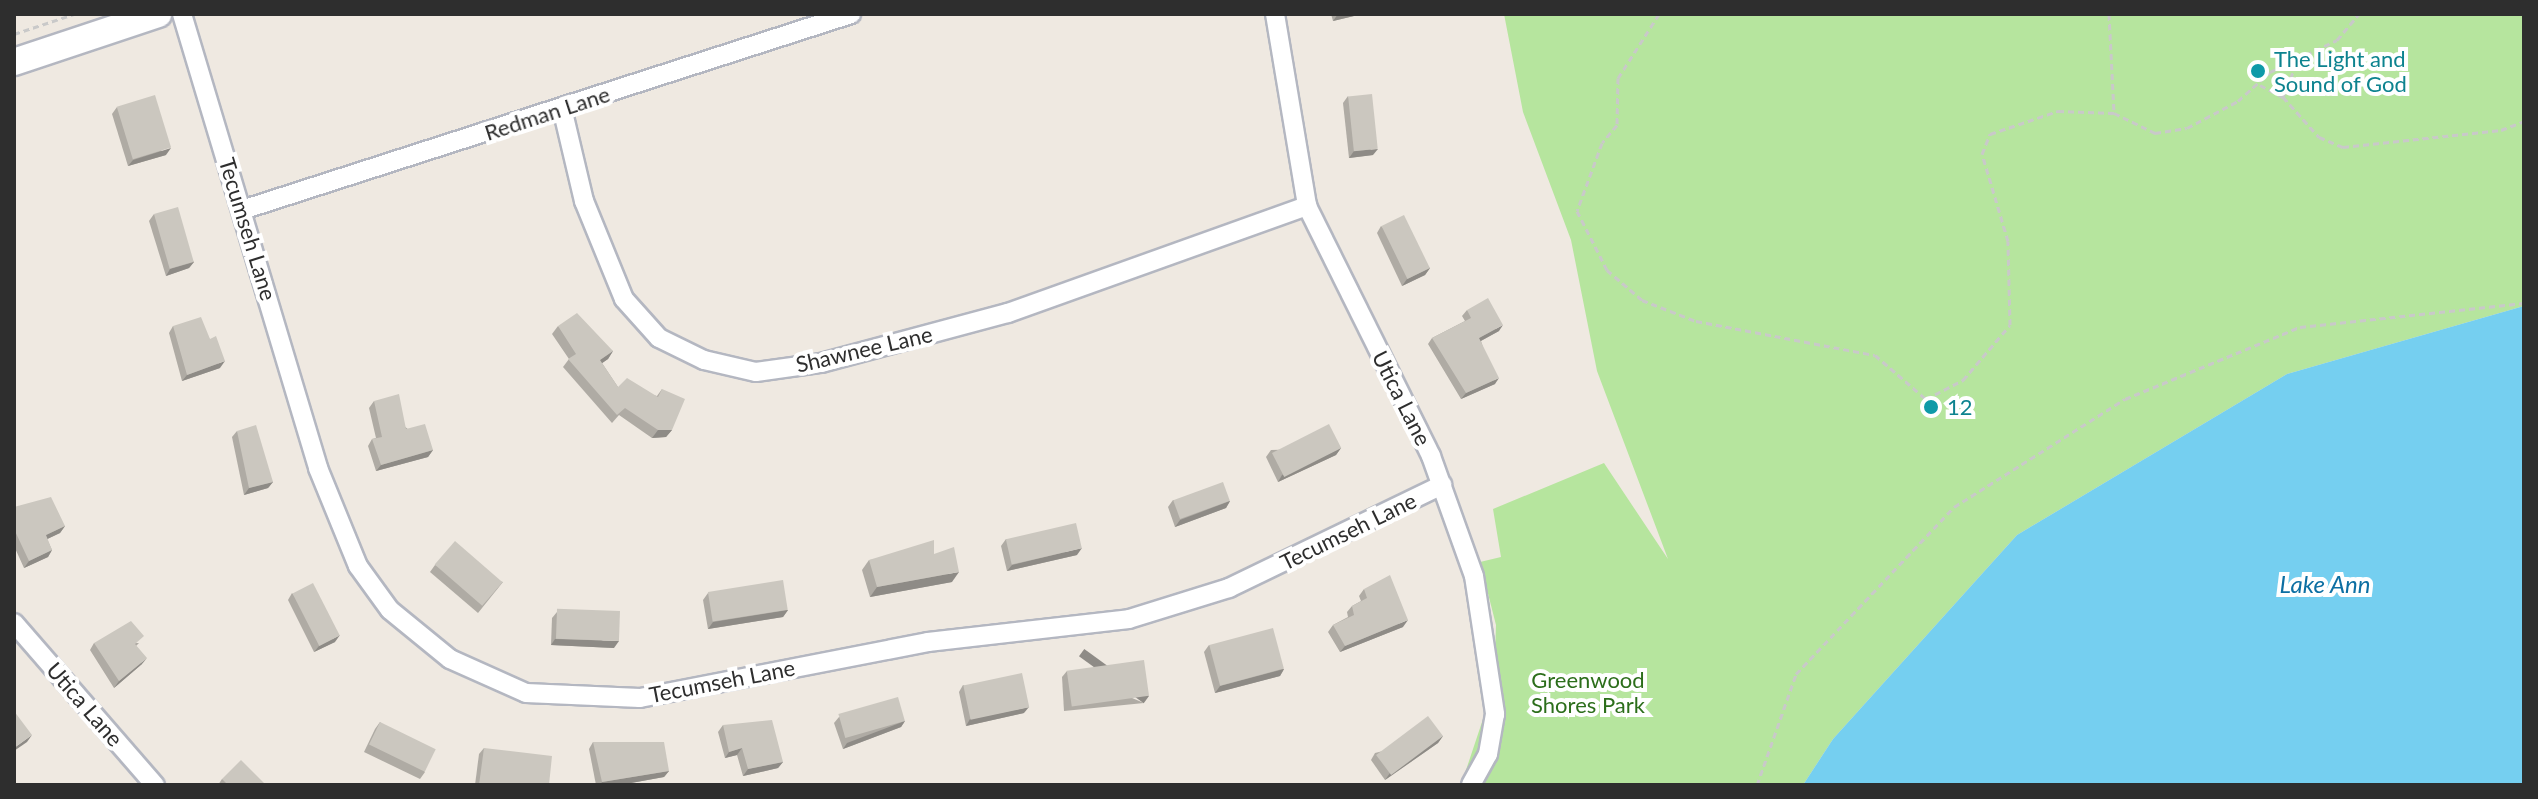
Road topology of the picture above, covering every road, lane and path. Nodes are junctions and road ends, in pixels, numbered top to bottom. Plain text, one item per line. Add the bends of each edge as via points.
1 (74, 14) edge
2 (158, 14) edge
3 (182, 14) edge
4 (851, 14) edge
5 (1275, 14) edge
6 (1659, 14) edge
7 (2109, 14) edge
8 (2359, 14) edge
9 (14, 34) edge
10 (14, 62) edge
11 (2296, 65) junction
12 (2260, 85) junction
13 (2283, 97) junction
14 (562, 108) junction
15 (2114, 113) junction
16 (2524, 121) edge
17 (1307, 206) junction
18 (242, 210) junction
19 (2524, 303) edge
20 (1442, 485) junction
21 (14, 623) edge
22 (155, 785) edge
23 (1471, 785) edge
24 (1757, 785) edge

1 - 9 path
2 - 10 main road
3 - 18 street, Tecumseh Lane
4 - 14 street, Redman Lane
5 - 17 street, Utica Lane
6 - 15 path via 1618,78 1617,125 1602,143 1577,211 1607,270 1642,300 1696,321 1875,355 1926,399 1963,380 2010,325 2008,241 1984,140 2032,116
7 - 15 path
8 - 11 path via 2337,40
11 - 12 path via 2270,72
11 - 13 path
12 - 13 path
12 - 15 path via 2207,120 2169,132 2143,130
13 - 16 path via 2309,129 2343,147 2501,130
14 - 17 street, Shawnee Lane via 589,214 624,299 659,338 704,360 756,372 821,363 1008,313
14 - 18 street, Redman Lane
17 - 20 street, Utica Lane
18 - 20 street, Tecumseh Lane via 318,468 358,566 390,610 450,659 526,693 640,698 928,642 1129,619 1229,588
19 - 24 path via 2300,327 2125,399 1943,519 1796,674
20 - 23 street, Utica Lane via 1491,650 1495,714 1488,754
21 - 22 street, Utica Lane

